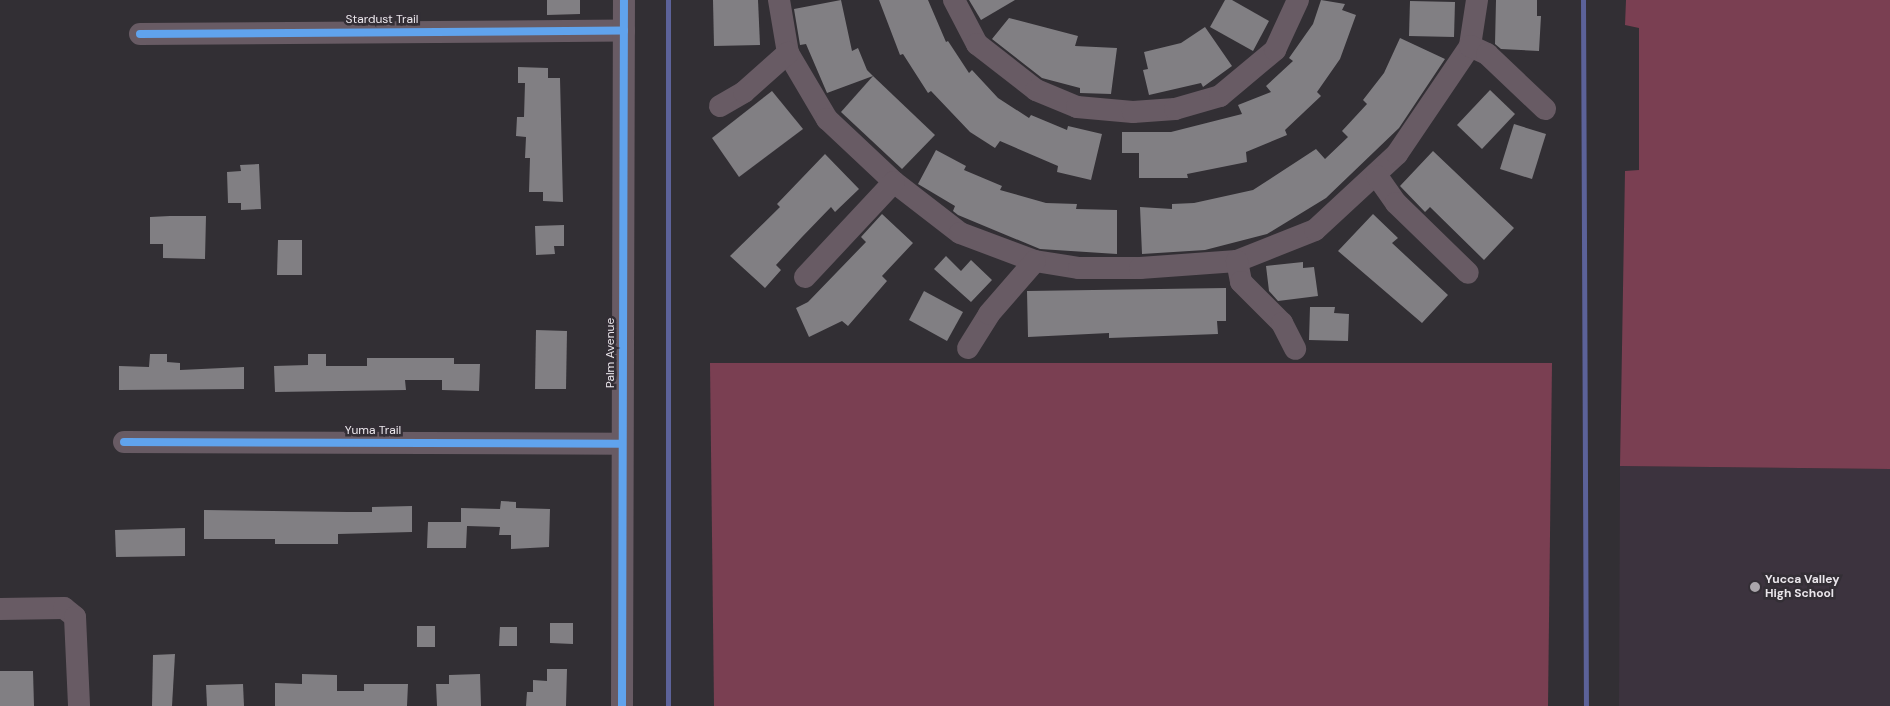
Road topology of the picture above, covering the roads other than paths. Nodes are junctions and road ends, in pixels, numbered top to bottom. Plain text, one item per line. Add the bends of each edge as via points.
1 (624, 0) edge
2 (779, 0) edge
3 (954, 0) edge
4 (1298, 0) edge
5 (1477, 0) edge
6 (624, 31) junction
7 (140, 34) dead end
8 (1470, 46) junction
9 (788, 52) junction
10 (720, 106) dead end
11 (1545, 109) dead end
12 (1377, 176) junction
13 (894, 182) junction
14 (1035, 261) junction
15 (1237, 261) junction
16 (1468, 273) dead end
17 (805, 277) dead end
18 (968, 348) dead end
19 (1295, 349) dead end
20 (124, 442) dead end
21 (622, 444) junction
22 (0, 609) edge
23 (79, 706) edge
24 (622, 706) edge

1 - 6 street, Palm Avenue
2 - 9 street
3 - 4 street via 977,44 1036,90 1078,107 1134,112 1175,109 1220,96 1275,50
5 - 8 street
6 - 7 street, Stardust Trail
6 - 21 street, Palm Avenue
8 - 11 street via 1487,54
8 - 12 street via 1397,154
9 - 10 street via 744,92
9 - 13 street via 827,119
12 - 15 street via 1315,230
12 - 16 street via 1396,203
13 - 14 street via 960,233
13 - 17 street
14 - 15 street via 1079,268 1140,268
14 - 18 street via 989,314
15 - 19 street via 1241,282 1282,323
20 - 21 street, Yuma Trail
21 - 24 street, Palm Avenue
22 - 23 street via 64,608 75,617

